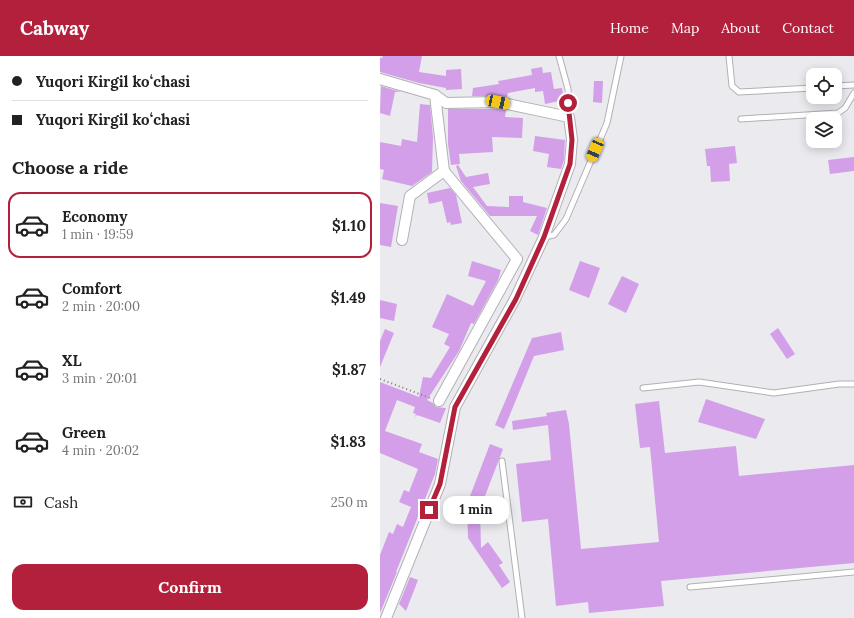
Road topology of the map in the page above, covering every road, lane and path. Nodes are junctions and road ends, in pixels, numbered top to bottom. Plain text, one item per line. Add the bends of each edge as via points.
1 (559, 56) edge
2 (621, 56) edge
3 (729, 56) edge
4 (380, 79) edge
5 (854, 85) edge
6 (842, 86) edge
7 (806, 88) edge
8 (854, 93) edge
9 (435, 95) junction
10 (569, 117) junction
11 (741, 118) dead end
12 (444, 171) junction
13 (544, 237) junction
14 (402, 240) dead end
15 (380, 379) edge
16 (854, 384) edge
17 (643, 388) dead end
18 (439, 401) joint
19 (502, 461) dead end
20 (854, 572) edge
21 (690, 587) dead end
22 (386, 618) edge
23 (522, 618) edge

1 - 10 lane via 568,89
2 - 13 lane via 604,130 566,219 554,235
3 - 7 lane via 732,86 739,92
4 - 9 street
5 - 6 lane
8 - 11 lane via 845,108 838,112
9 - 10 street via 446,103 498,102
9 - 12 street
10 - 13 street via 572,140 570,164
12 - 14 street via 410,196
12 - 18 street via 517,260
13 - 22 street via 516,299 455,407 440,484
15 - 18 path
16 - 17 lane via 774,393 699,382
19 - 23 lane
20 - 21 lane

